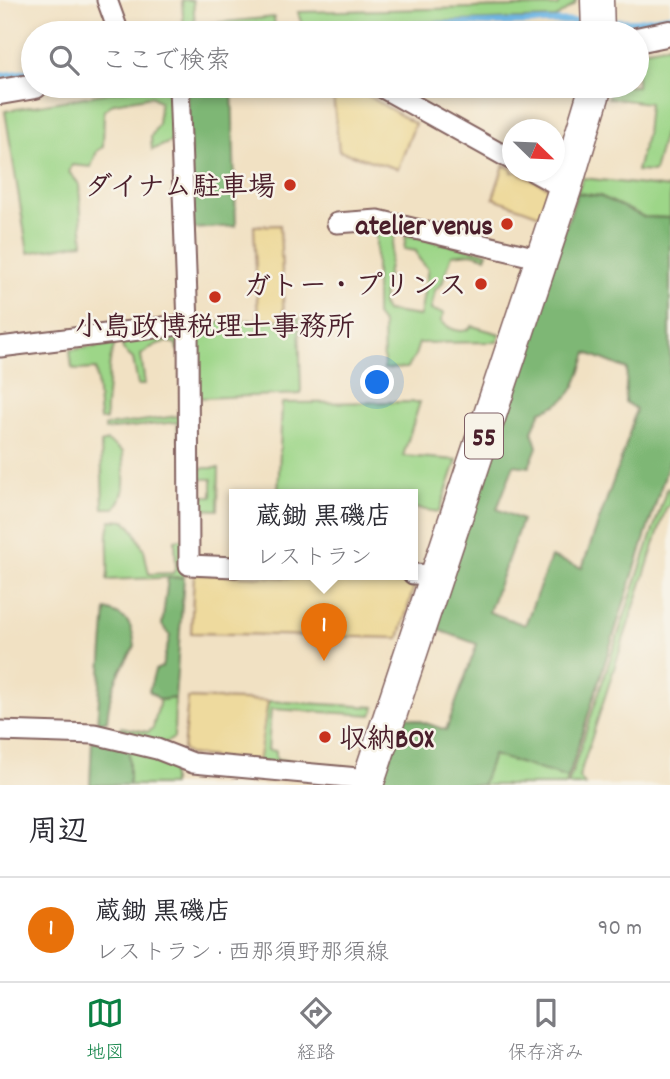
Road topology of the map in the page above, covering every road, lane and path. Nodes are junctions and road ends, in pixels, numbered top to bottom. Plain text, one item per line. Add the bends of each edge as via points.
1 (107, 0) edge
2 (597, 0) edge
3 (115, 21) edge
4 (598, 21) edge
5 (670, 33) edge
6 (649, 37) edge
7 (21, 88) edge
8 (0, 92) edge
9 (179, 98) edge
10 (401, 98) edge
11 (592, 98) edge
12 (502, 154) edge
13 (552, 182) edge
14 (565, 189) junction
15 (337, 223) dead end
16 (542, 259) junction
17 (188, 324) junction
18 (0, 347) edge
19 (229, 566) edge
20 (426, 575) edge
21 (0, 731) edge
22 (368, 782) edge

1 - 3 street
2 - 4 main road
5 - 6 street
7 - 8 street
9 - 17 street
10 - 12 street
11 - 14 main road, 55
13 - 14 street
14 - 16 main road, 55
15 - 16 street via 378,219
16 - 20 main road, 55
17 - 18 street
17 - 19 street via 189,565
20 - 22 main road, 55
21 - 22 street via 94,734 193,763

